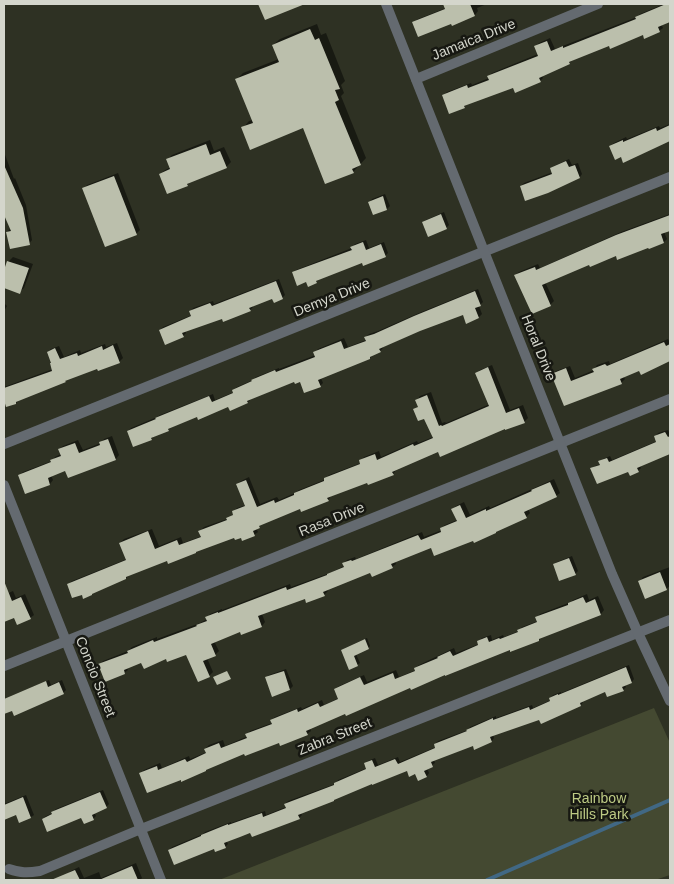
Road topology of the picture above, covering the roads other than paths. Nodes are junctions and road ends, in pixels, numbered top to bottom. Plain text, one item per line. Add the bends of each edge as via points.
1 (386, 4) edge
2 (598, 4) edge
3 (416, 79) junction
4 (670, 177) edge
5 (485, 251) junction
6 (670, 399) edge
7 (561, 443) junction
8 (4, 444) edge
9 (4, 485) edge
10 (670, 620) edge
11 (638, 633) junction
12 (66, 642) junction
13 (4, 666) edge
14 (670, 701) edge
15 (141, 829) junction
16 (9, 869) dead end
17 (161, 880) edge

1 - 3 street, Horal Drive
2 - 3 street, Jamaica Drive
3 - 5 street, Horal Drive
4 - 5 street, Demya Drive
5 - 7 street, Horal Drive
5 - 8 street, Demya Drive
6 - 7 street, Rasa Drive
7 - 11 street, Horal Drive
7 - 12 street, Rasa Drive
9 - 12 street, Concio Street
10 - 11 street, Zabra Street
11 - 14 street, Horal Drive
11 - 15 street, Zabra Street
12 - 13 street, Rasa Drive
12 - 15 street, Concio Street
15 - 16 street, Zabra Street via 40,871 20,873
15 - 17 street, Concio Street

